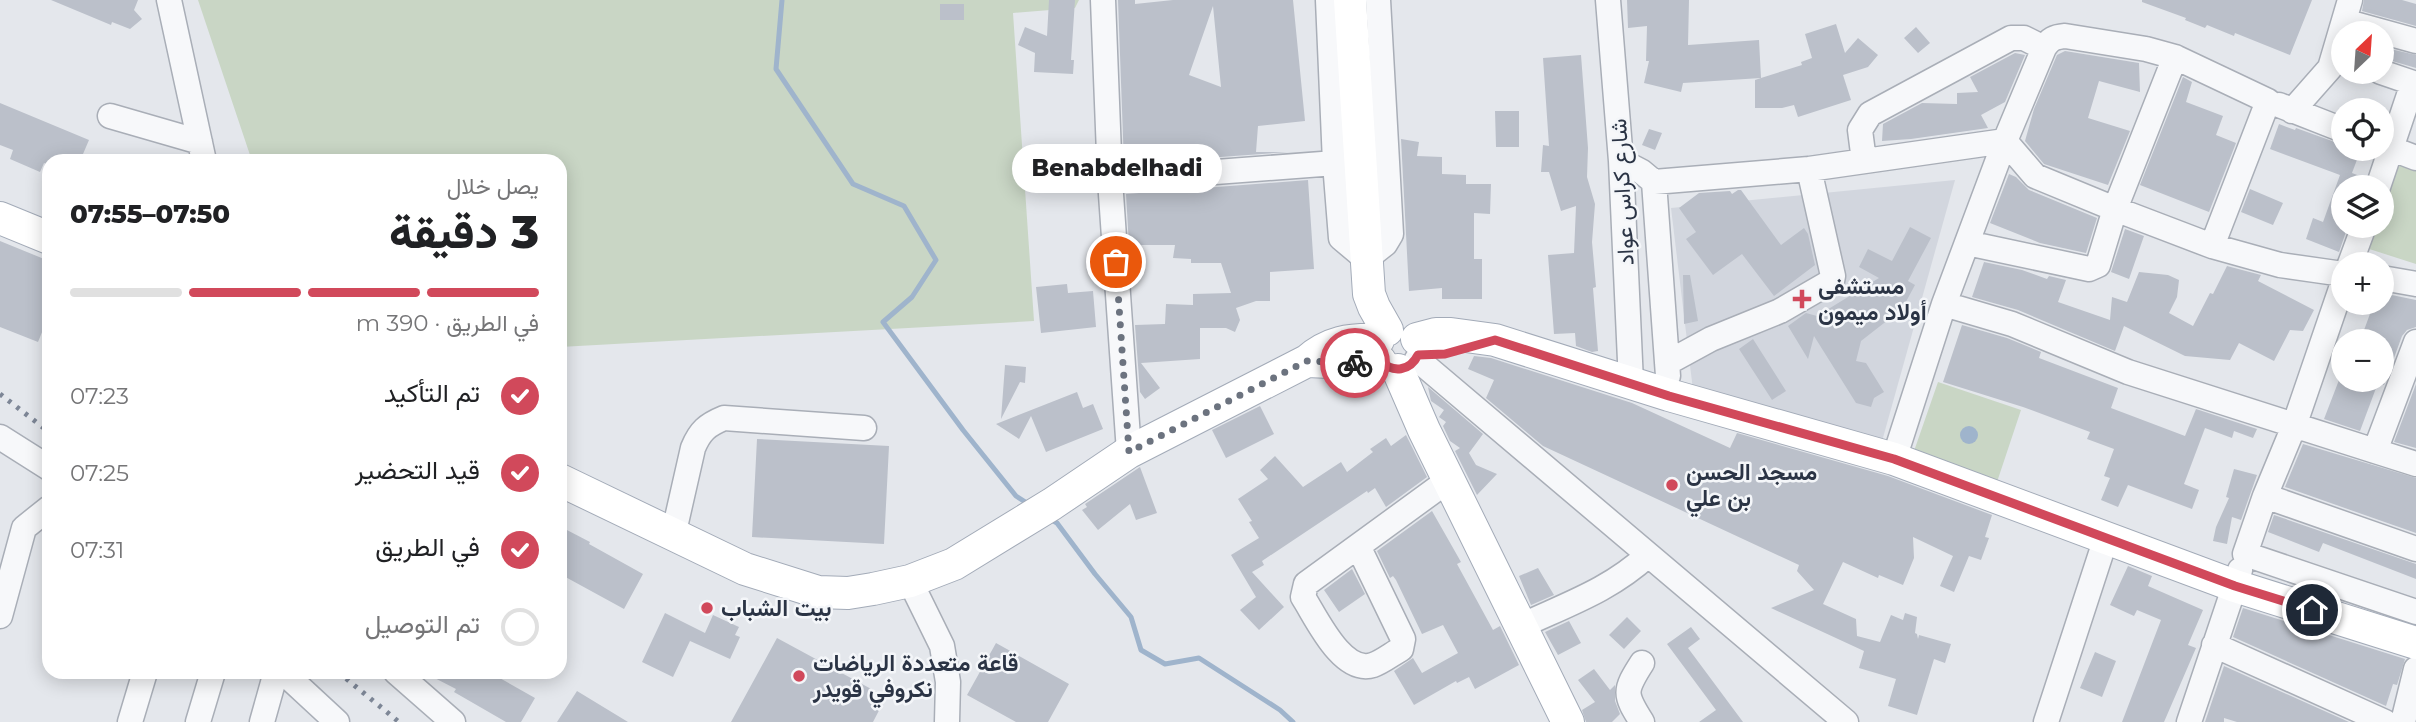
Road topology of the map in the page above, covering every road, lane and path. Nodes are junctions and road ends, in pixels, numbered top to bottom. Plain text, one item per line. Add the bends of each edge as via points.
1 (169, 0) edge
2 (1103, 0) edge
3 (1328, 0) edge
4 (1350, 0) edge
5 (1378, 0) edge
6 (1608, 0) edge
7 (2347, 11) edge
8 (2416, 41) edge
9 (2044, 48) junction
10 (2175, 57) junction
11 (2331, 66) edge
12 (2394, 77) edge
13 (2414, 84) edge
14 (2268, 101) junction
15 (2292, 111) junction
16 (110, 116) dead end
17 (2331, 126) edge
18 (2394, 131) edge
19 (2005, 141) junction
20 (2394, 150) edge
21 (202, 151) edge
22 (2416, 158) edge
23 (1348, 161) junction
24 (1621, 161) junction
25 (1864, 162) junction
26 (1809, 169) junction
27 (1110, 180) junction
28 (1654, 182) junction
29 (2115, 209) junction
30 (0, 218) edge
31 (42, 235) edge
32 (1967, 243) junction
33 (2212, 246) junction
34 (1366, 259) junction
35 (2331, 272) edge
36 (2394, 280) edge
37 (2416, 284) edge
38 (1944, 304) junction
39 (2332, 315) edge
40 (2416, 342) edge
41 (1399, 350) junction
42 (1667, 363) junction
43 (1632, 383) junction
44 (1669, 396) junction
45 (2294, 426) junction
46 (864, 428) dead end
47 (0, 437) edge
48 (2375, 450) junction
49 (1129, 452) junction
50 (1894, 459) junction
51 (42, 464) edge
52 (2416, 464) edge
53 (1450, 479) junction
54 (567, 483) edge
55 (2265, 496) junction
56 (42, 514) edge
57 (24, 528) junction
58 (673, 536) junction
59 (2106, 538) junction
60 (0, 546) edge
61 (1359, 546) junction
62 (2416, 549) edge
63 (2245, 554) junction
64 (1648, 555) junction
65 (910, 581) junction
66 (2235, 586) junction
67 (2416, 612) edge
68 (0, 616) edge
69 (1521, 626) junction
70 (2416, 643) edge
71 (2214, 645) junction
72 (1642, 663) dead end
73 (2416, 669) edge
74 (143, 679) edge
75 (211, 679) edge
76 (274, 679) edge
77 (289, 679) edge
78 (404, 679) edge
79 (330, 719) edge
80 (130, 722) edge
81 (198, 722) edge
82 (262, 722) edge
83 (453, 722) edge
84 (947, 722) edge
85 (1568, 722) edge
86 (1642, 722) edge
87 (1846, 722) edge
88 (2046, 722) edge
89 (2189, 722) edge
90 (2385, 722) edge
91 (2403, 722) edge

1 - 21 street
2 - 27 street
3 - 23 street
4 - 23 main road
5 - 34 street via 1391,234
6 - 24 street, شارع كراس عواد
7 - 8 street
9 - 10 street via 2055,37 2065,36
9 - 19 street
9 - 25 street via 2024,38 2011,38 1870,114 1860,130
10 - 14 street
10 - 29 street
11 - 15 street
12 - 13 street
13 - 18 street
14 - 15 street
14 - 33 street
15 - 17 street
16 - 21 street
19 - 25 street
19 - 29 street via 2035,176
19 - 32 street
20 - 22 street
23 - 27 street
23 - 34 main road
24 - 28 street
24 - 43 street, شارع كراس عواد
25 - 26 street
26 - 28 street
26 - 42 street via 1828,244 1832,281 1780,311
27 - 49 street
28 - 42 street
29 - 32 street via 2102,258 2094,268
29 - 33 street
30 - 31 main road
32 - 38 street
33 - 35 street via 2280,265
34 - 41 main road via 1369,294
36 - 37 street
38 - 45 street via 2012,324 2127,372
38 - 50 street
39 - 45 street
40 - 48 street
41 - 43 main road via 1445,354 1495,340
41 - 49 main road via 1343,341 1329,345 1307,361
41 - 53 main road via 1412,406
41 - 64 street
42 - 44 street
43 - 44 main road
44 - 50 main road
45 - 48 street
45 - 55 street
46 - 58 street via 724,418 706,425 693,448
47 - 51 street
48 - 52 street
49 - 65 main road via 954,564
50 - 59 main road
53 - 61 street
53 - 69 main road
54 - 58 main road
55 - 62 street
55 - 63 street
56 - 57 street
57 - 60 street
57 - 68 street
58 - 65 main road via 745,569 818,592 848,593
59 - 66 main road
59 - 88 street
61 - 61 street via 1306,584 1303,597 1341,655 1363,667 1401,649 1403,639
63 - 66 street
63 - 67 street
64 - 69 street via 1611,584
64 - 87 street
65 - 84 street via 942,646 948,682
66 - 70 main road
66 - 71 street
69 - 85 main road
71 - 89 street
71 - 90 street
72 - 86 street via 1627,693
73 - 91 street
74 - 80 street
75 - 81 street
76 - 82 street
77 - 79 street
78 - 83 street

